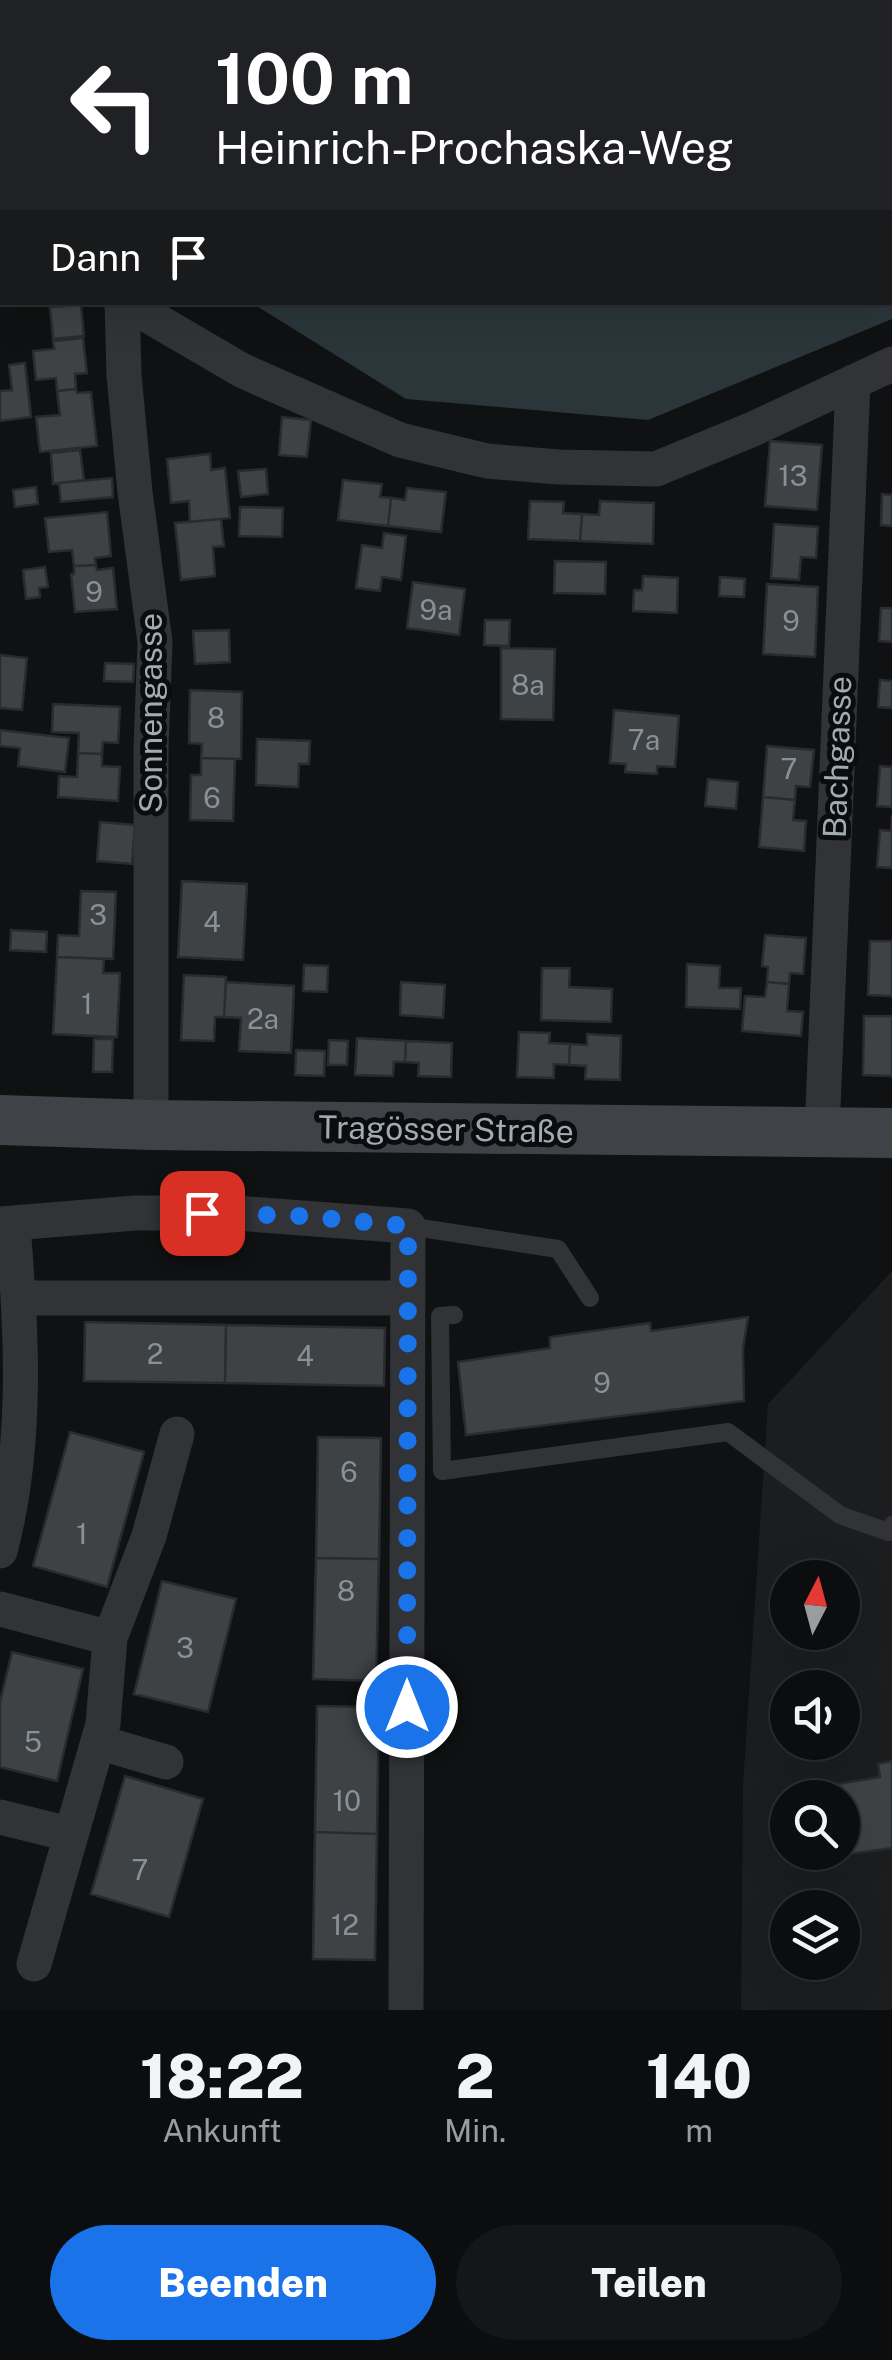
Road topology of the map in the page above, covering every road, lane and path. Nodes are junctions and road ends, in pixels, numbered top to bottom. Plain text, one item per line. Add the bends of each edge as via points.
1 (123, 305) edge
2 (128, 305) edge
3 (892, 364) edge
4 (853, 382) junction
5 (0, 1120) edge
6 (151, 1125) junction
7 (822, 1132) junction
8 (892, 1133) edge
9 (6, 1225) edge
10 (408, 1226) junction
11 (19, 1298) junction
12 (408, 1298) junction
13 (590, 1298) dead end
14 (454, 1314) dead end
15 (177, 1434) dead end
16 (892, 1525) edge
17 (0, 1551) edge
18 (0, 1609) edge
19 (110, 1638) junction
20 (98, 1742) junction
21 (166, 1762) dead end
22 (0, 1817) edge
23 (69, 1834) junction
24 (34, 1964) dead end
25 (406, 2010) edge

1 - 6 street, Sonnengasse via 135,492 155,642
2 - 4 street via 244,371 400,440 487,462 656,469
3 - 4 street
4 - 7 street, Bachgasse
5 - 6 main road, Tragösser Straße
6 - 7 main road, Tragösser Straße
7 - 8 main road, Tragösser Straße
9 - 10 street via 134,1213 236,1213
9 - 11 street
10 - 12 street
10 - 13 lane via 558,1249
11 - 12 street
11 - 17 street via 20,1422
12 - 25 street
14 - 16 lane via 440,1316 442,1471 728,1432 840,1515 888,1532
15 - 19 street via 150,1536
18 - 19 street
19 - 20 street
20 - 21 street
20 - 23 street
22 - 23 street
23 - 24 street

